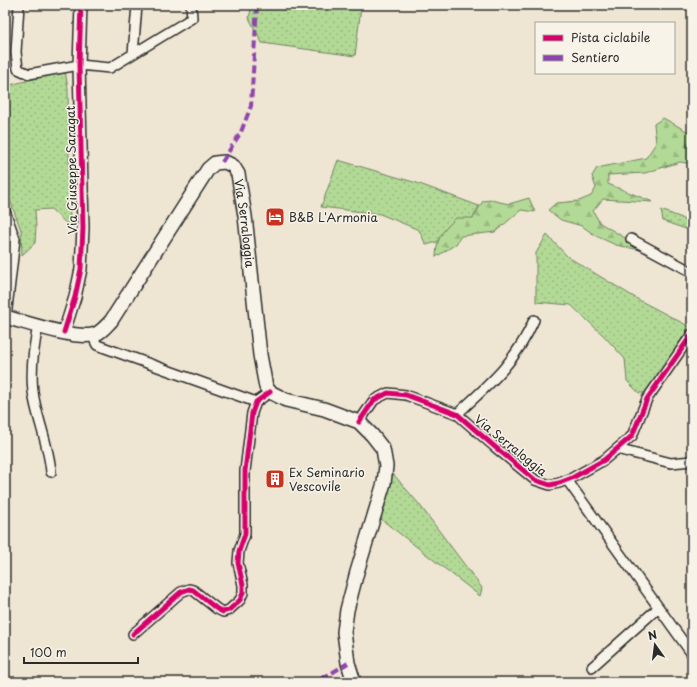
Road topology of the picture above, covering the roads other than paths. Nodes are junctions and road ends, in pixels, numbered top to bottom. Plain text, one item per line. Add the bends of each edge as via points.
1 (19, 5) edge
2 (81, 5) edge
3 (137, 5) edge
4 (191, 5) edge
5 (133, 54) junction
6 (79, 65) junction
7 (5, 211) edge
8 (631, 239) dead end
9 (692, 272) edge
10 (5, 317) edge
11 (534, 320) dead end
12 (38, 326) junction
13 (64, 332) junction
14 (692, 334) edge
15 (92, 335) junction
16 (270, 392) junction
17 (256, 402) junction
18 (457, 414) junction
19 (359, 422) junction
20 (617, 449) junction
21 (692, 461) edge
22 (51, 472) dead end
23 (567, 480) junction
24 (658, 608) junction
25 (133, 634) dead end
26 (692, 654) edge
27 (592, 667) dead end
28 (354, 682) edge

1 - 6 street via 16,52 18,69 29,74
2 - 6 street, Via Giuseppe Saragat
3 - 5 street
4 - 5 street via 192,18
5 - 6 street via 110,68
6 - 13 street, Via Giuseppe Saragat via 83,228 75,297
7 - 10 street via 15,239
8 - 9 street
10 - 12 main road
11 - 18 street via 526,337 496,379
12 - 13 main road
12 - 22 street via 33,348 34,401 50,457
13 - 15 main road
14 - 20 street, Via Serraloggia via 646,399 632,436
15 - 16 main road, Via Serraloggia via 101,331 111,321 208,170 215,163 225,162 234,166 238,174 260,355 266,387
15 - 17 street via 97,344
16 - 17 street
16 - 19 main road via 286,400 324,409
17 - 25 street via 252,413 246,471 246,534 239,551 238,563 243,585 240,600 223,612 189,589 181,592
18 - 19 street, Via Serraloggia via 406,395 388,393 374,400
18 - 23 street, Via Serraloggia via 535,480 550,485
19 - 28 main road via 382,449 386,466 384,482 347,610 344,632 348,663
20 - 21 street via 671,463
20 - 23 street, Via Serraloggia via 604,460
23 - 24 street
24 - 26 street
24 - 27 street

